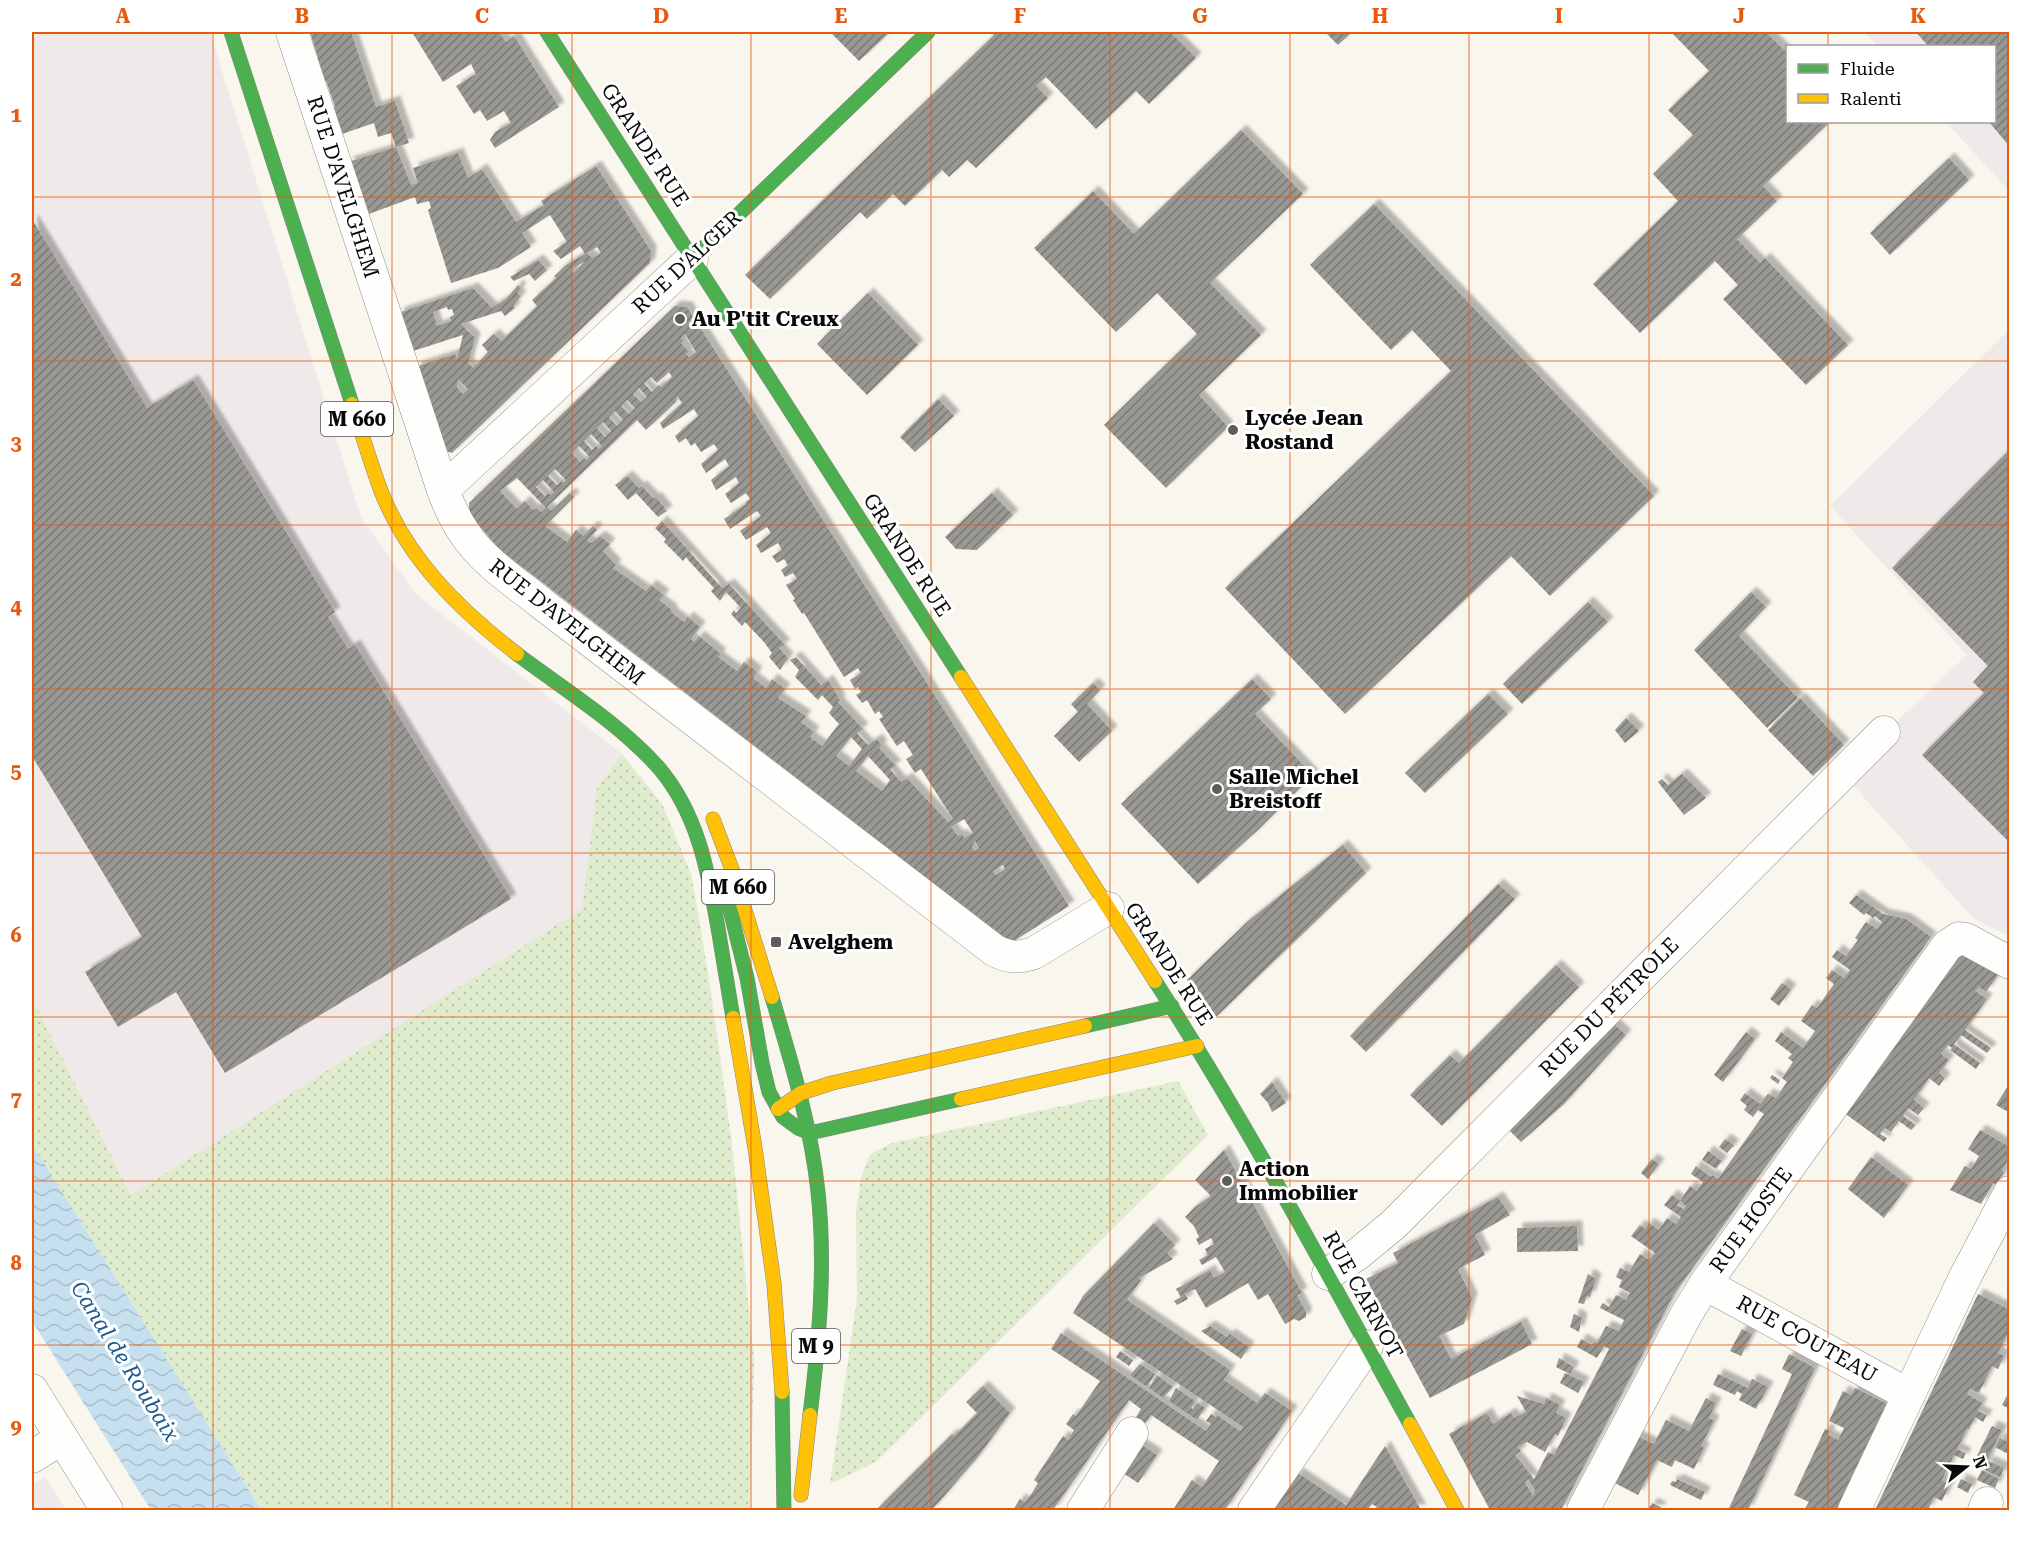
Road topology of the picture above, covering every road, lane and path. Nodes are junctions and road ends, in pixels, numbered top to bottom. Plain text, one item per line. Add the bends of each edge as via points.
1 (231, 32) edge
2 (292, 32) edge
3 (547, 32) edge
4 (928, 32) edge
5 (692, 258) junction
6 (443, 490) junction
7 (610, 723) junction
8 (1884, 732) dead end
9 (666, 776) junction
10 (685, 780) dead end
11 (707, 808) dead end
12 (1108, 908) junction
13 (2010, 963) edge
14 (1172, 1006) junction
15 (1197, 1046) junction
16 (801, 1093) junction
17 (1229, 1101) joint
18 (772, 1117) junction
19 (810, 1133) junction
20 (755, 1148) junction
21 (2010, 1192) edge
22 (1328, 1274) junction
23 (1705, 1284) junction
24 (1367, 1346) junction
25 (32, 1390) edge
26 (1909, 1395) junction
27 (1132, 1433) dead end
28 (62, 1438) junction
29 (32, 1457) edge
30 (1092, 1507) edge
31 (107, 1510) edge
32 (784, 1510) edge
33 (799, 1510) edge
34 (1254, 1510) edge
35 (1456, 1510) edge
36 (1583, 1510) edge
37 (1854, 1510) edge

1 - 7 main road, M 660 via 381,491 399,529 427,571 464,610
2 - 6 street, RUE D'AVELGHEM
3 - 5 main road, GRANDE RUE
4 - 5 main road, RUE D'ALGER
5 - 6 street, RUE D'ALGER
5 - 12 main road, GRANDE RUE
6 - 12 street, RUE D'AVELGHEM via 464,536 489,562 994,950 1011,957 1034,953
7 - 9 main road, M 660
7 - 10 main road, M 660 via 667,762
8 - 22 street, RUE DU PÉTROLE via 1393,1225
9 - 18 main road via 691,808 713,850 734,922 772,1099
9 - 20 main road, M 660 via 685,806 708,870
11 - 16 main road, M 660 via 736,879
12 - 14 main road, GRANDE RUE
13 - 23 street, RUE HOSTE via 1966,939 1954,940 1947,946
14 - 15 main road, GRANDE RUE
14 - 16 main road via 873,1073
15 - 17 main road, GRANDE RUE
15 - 19 main road
16 - 18 main road
16 - 19 main road, M 9
17 - 22 main road, RUE CARNOT
18 - 19 main road
18 - 20 main road
19 - 33 main road, M 9 via 818,1181 822,1271
20 - 32 main road, M 9 via 778,1327
21 - 26 street via 1989,1227
22 - 24 main road, RUE CARNOT
23 - 26 street, RUE COUTEAU
23 - 36 street, RUE HOSTE
24 - 34 street
24 - 35 main road, RUE CARNOT
25 - 28 street
26 - 37 street
27 - 30 street
28 - 29 street
28 - 31 street

